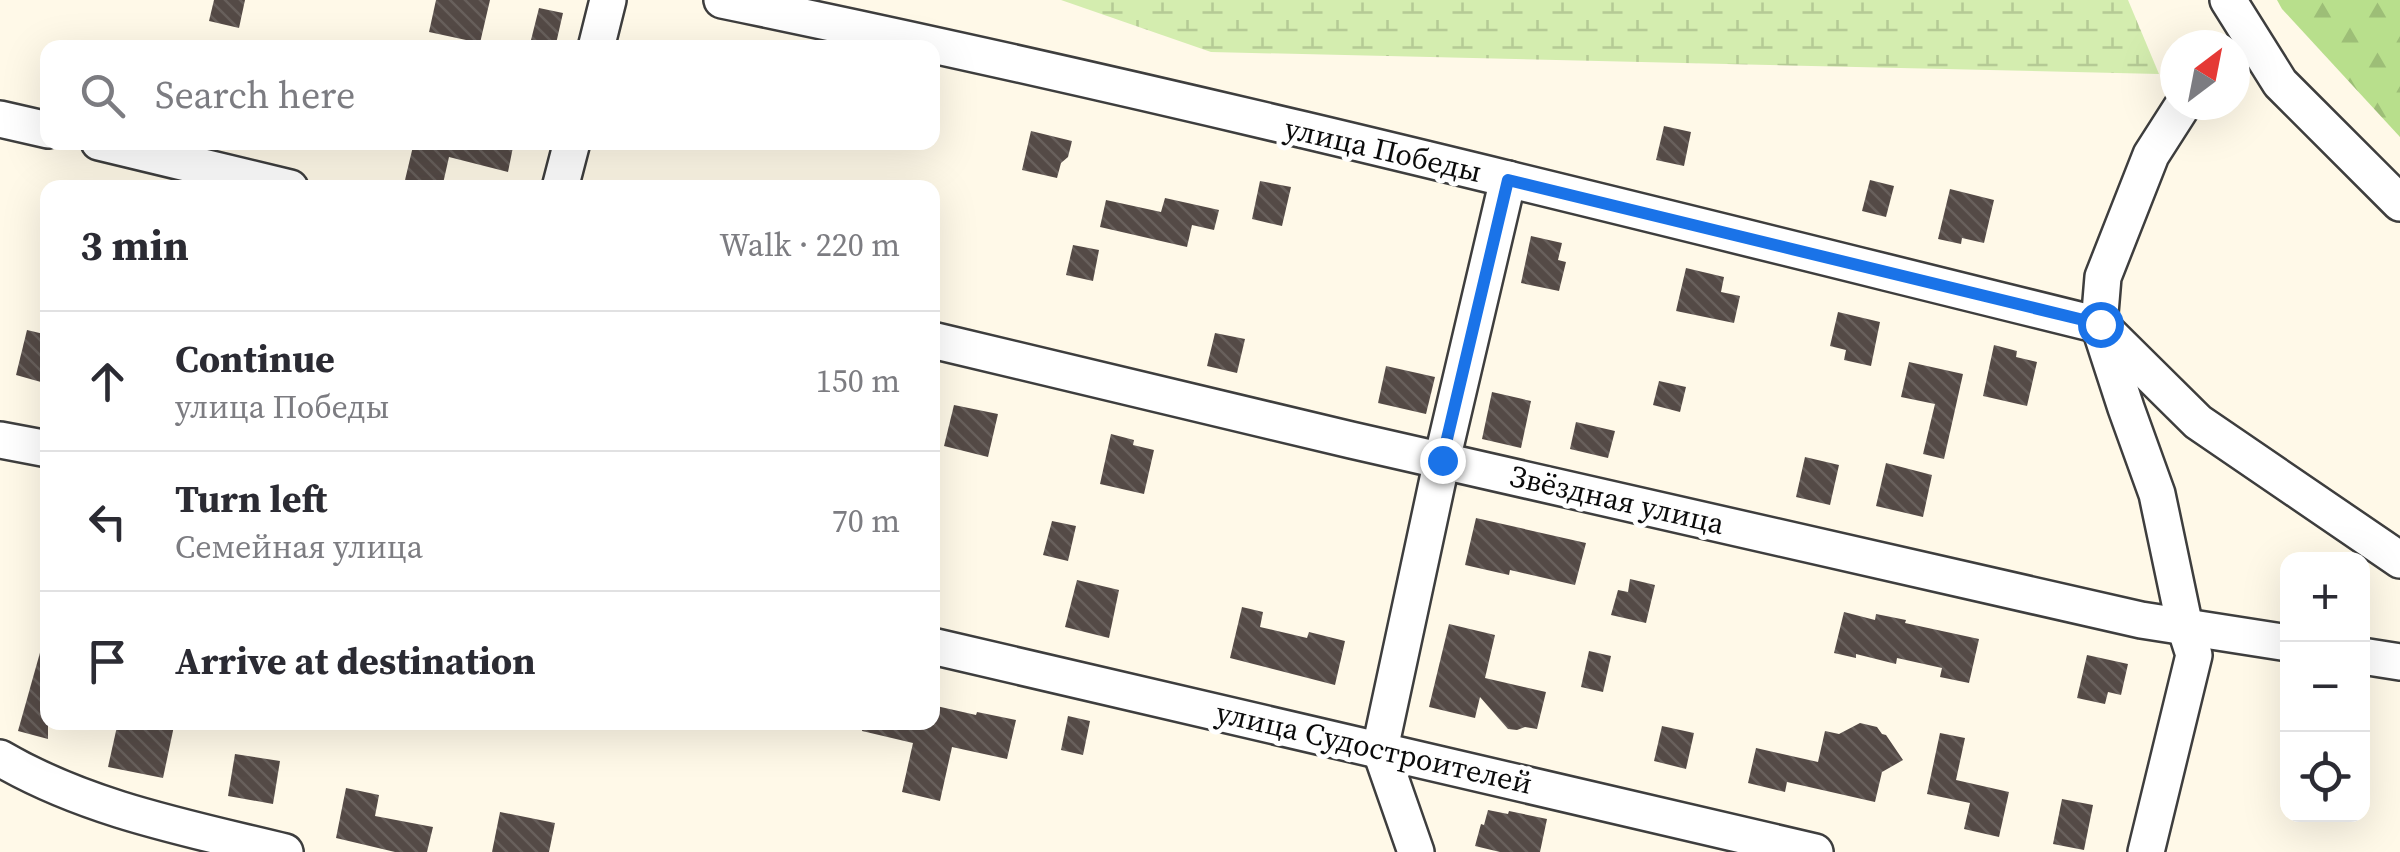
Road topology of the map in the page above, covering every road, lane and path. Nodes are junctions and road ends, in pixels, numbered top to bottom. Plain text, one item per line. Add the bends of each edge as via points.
1 (608, 0) edge
2 (722, 0) edge
3 (2228, 0) edge
4 (2238, 30) edge
5 (598, 40) edge
6 (919, 40) edge
7 (940, 44) edge
8 (2250, 49) edge
9 (0, 119) edge
10 (2174, 120) edge
11 (40, 128) edge
12 (132, 150) edge
13 (570, 150) edge
14 (257, 180) edge
15 (562, 180) edge
16 (1508, 180) junction
17 (2400, 203) edge
18 (2100, 324) junction
19 (940, 342) edge
20 (0, 440) edge
21 (40, 448) edge
22 (1442, 460) junction
23 (2400, 560) edge
24 (2185, 627) junction
25 (2280, 643) edge
26 (940, 648) edge
27 (2370, 657) edge
28 (2400, 662) edge
29 (1380, 749) junction
30 (0, 758) edge
31 (200, 843) edge
32 (284, 852) edge
33 (1416, 852) edge
34 (1815, 852) edge
35 (2146, 852) edge

1 - 5 street
2 - 6 street, улица Победы
3 - 4 street
7 - 16 street, улица Победы
8 - 17 street
9 - 11 street
10 - 18 street via 2151,154 2103,278
12 - 14 street
13 - 15 street
16 - 18 street, улица Победы
16 - 22 street
18 - 23 street via 2198,422
18 - 24 street via 2157,494
19 - 22 street, Звёздная улица
20 - 21 street
22 - 24 street, Звёздная улица
22 - 29 street
24 - 25 street, Звёздная улица
24 - 35 street via 2194,656
26 - 29 street, улица Судостроителей
27 - 28 street
29 - 33 street
29 - 34 street, улица Судостроителей
30 - 31 street via 34,778
31 - 32 street

